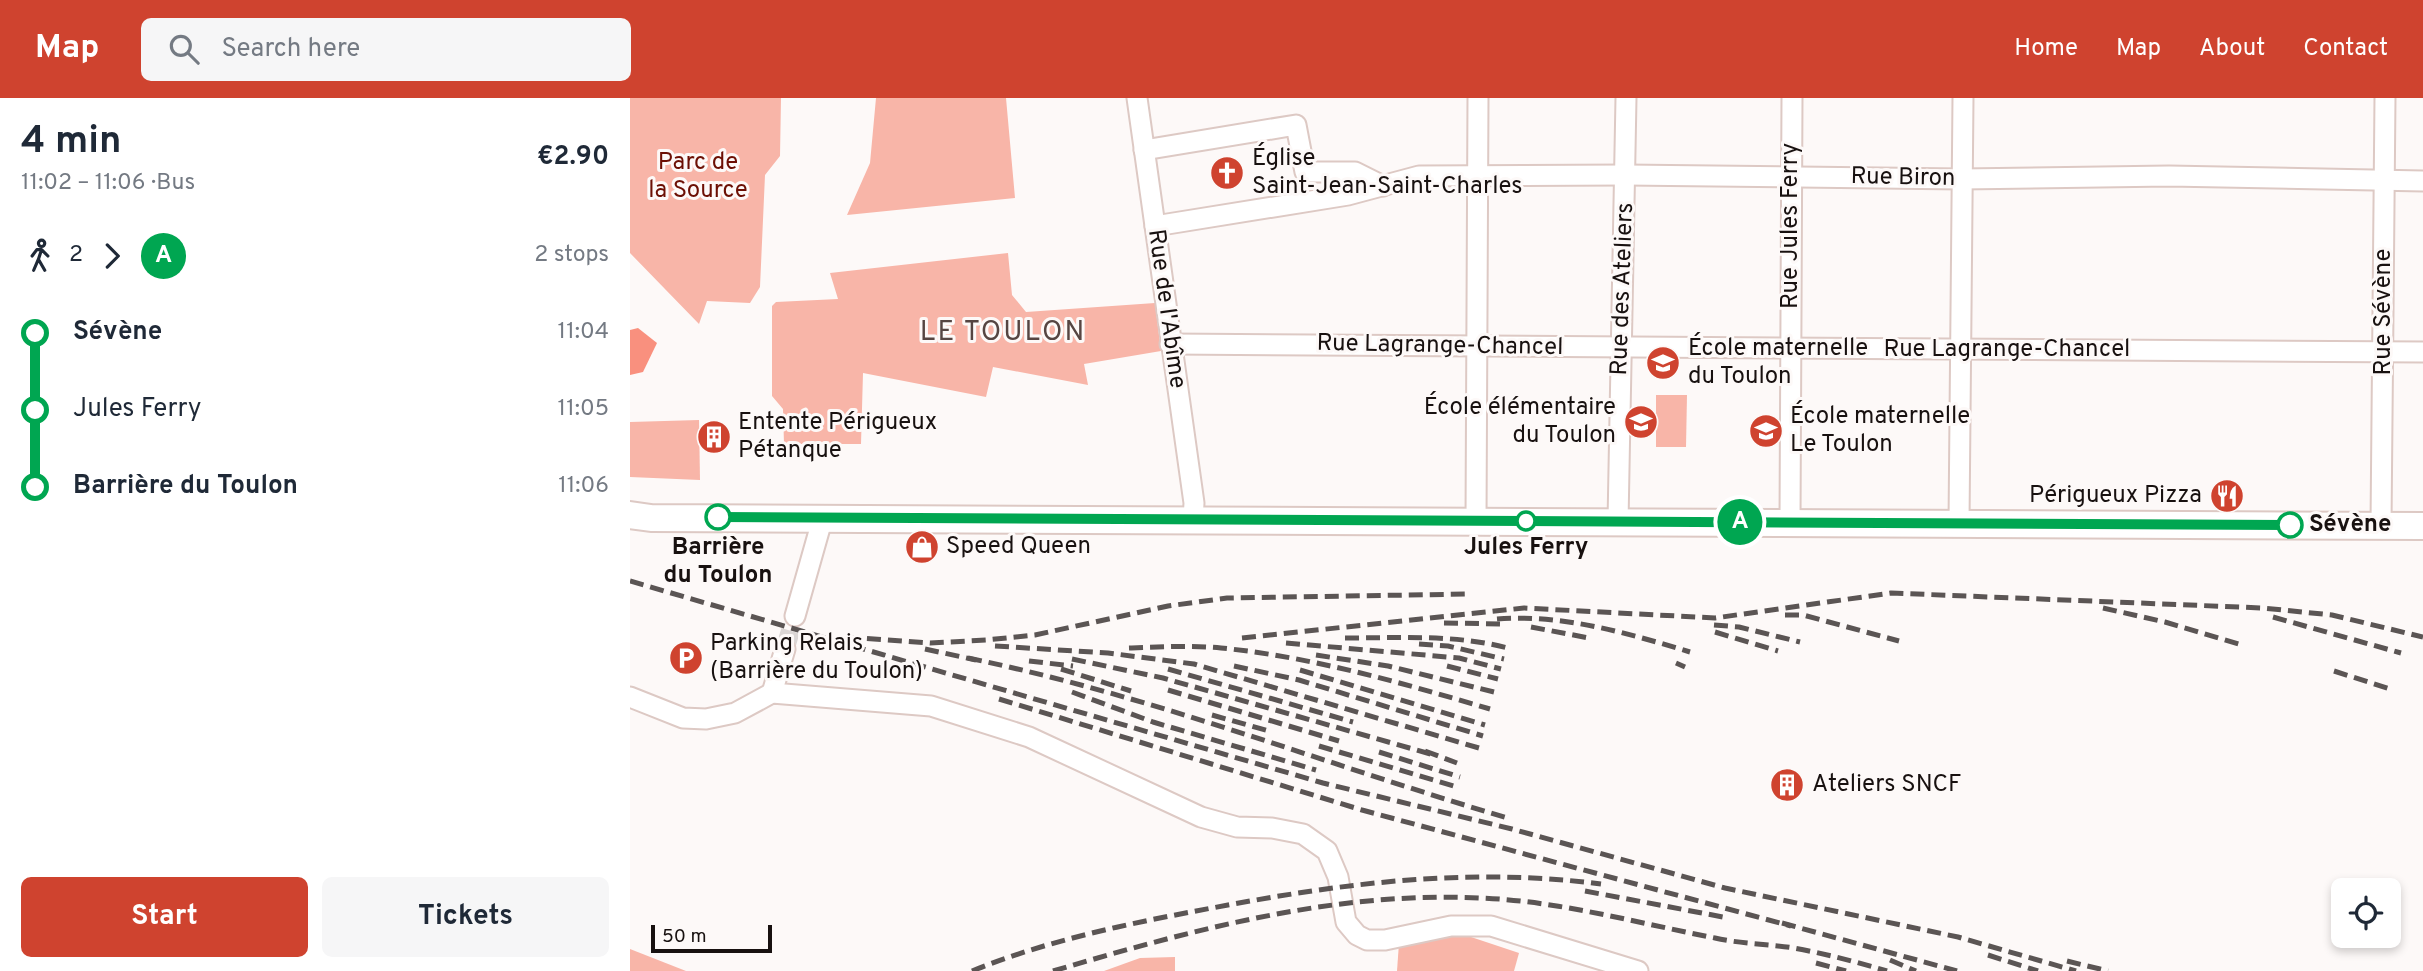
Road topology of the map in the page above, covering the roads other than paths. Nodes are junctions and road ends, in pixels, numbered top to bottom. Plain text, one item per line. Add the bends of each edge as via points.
1 (1137, 98) edge
2 (1478, 98) edge
3 (1626, 98) edge
4 (1791, 98) edge
5 (1963, 98) edge
6 (2385, 98) edge
7 (1144, 150) junction
8 (1478, 175) junction
9 (1626, 175) junction
10 (1792, 177) junction
11 (1962, 179) junction
12 (2385, 180) junction
13 (2423, 181) edge
14 (1383, 186) junction
15 (1155, 226) junction
16 (1170, 344) junction
17 (1477, 347) junction
18 (1621, 347) junction
19 (1791, 348) junction
20 (1960, 349) junction
21 (2384, 351) junction
22 (2423, 352) edge
23 (630, 515) edge
24 (823, 517) junction
25 (1193, 520) junction
26 (1476, 521) junction
27 (1618, 522) junction
28 (1790, 523) junction
29 (1959, 523) junction
30 (2381, 525) junction
31 (2423, 526) edge
32 (795, 616) tunnel mouth
33 (785, 649) tunnel mouth
34 (772, 693) junction
35 (630, 697) edge
36 (1638, 971) edge

1 - 7 street, Rue de l'Abîme
2 - 8 street
3 - 9 street, Rue des Ateliers
4 - 10 street, Rue Jules Ferry
5 - 11 street
6 - 12 street, Rue Sévène
7 - 14 street via 1296,125 1305,172 1354,173
7 - 15 street, Rue de l'Abîme
8 - 9 street, Rue Biron
8 - 14 street, Rue Biron via 1419,176
8 - 17 street
9 - 10 street, Rue Biron
9 - 18 street, Rue des Ateliers
10 - 11 street, Rue Biron
10 - 19 street, Rue Jules Ferry
11 - 12 street, Rue Biron via 2183,176
11 - 20 street
12 - 13 street, Rue Biron
12 - 21 street, Rue Sévène
14 - 15 street, Rue Biron
15 - 16 street, Rue de l'Abîme
16 - 17 street, Rue Lagrange-Chancel
16 - 25 street, Rue de l'Abîme via 1195,503
17 - 18 street, Rue Lagrange-Chancel
17 - 26 street
18 - 19 street, Rue Lagrange-Chancel
18 - 27 street, Rue des Ateliers
19 - 20 street, Rue Lagrange-Chancel
19 - 28 street, Rue Jules Ferry
20 - 21 street, Rue Lagrange-Chancel
20 - 29 street
21 - 22 street, Rue Lagrange-Chancel
21 - 30 street, Rue Sévène
23 - 24 main road
24 - 25 main road
24 - 32 street
25 - 26 main road
26 - 27 main road
27 - 28 main road
28 - 29 main road
29 - 30 main road
30 - 31 main road
33 - 34 street
34 - 35 street via 735,713 706,719 672,715
34 - 36 street via 931,706 1029,737 1201,817 1237,827 1303,834 1327,851 1349,928 1367,940 1451,926 1491,926

